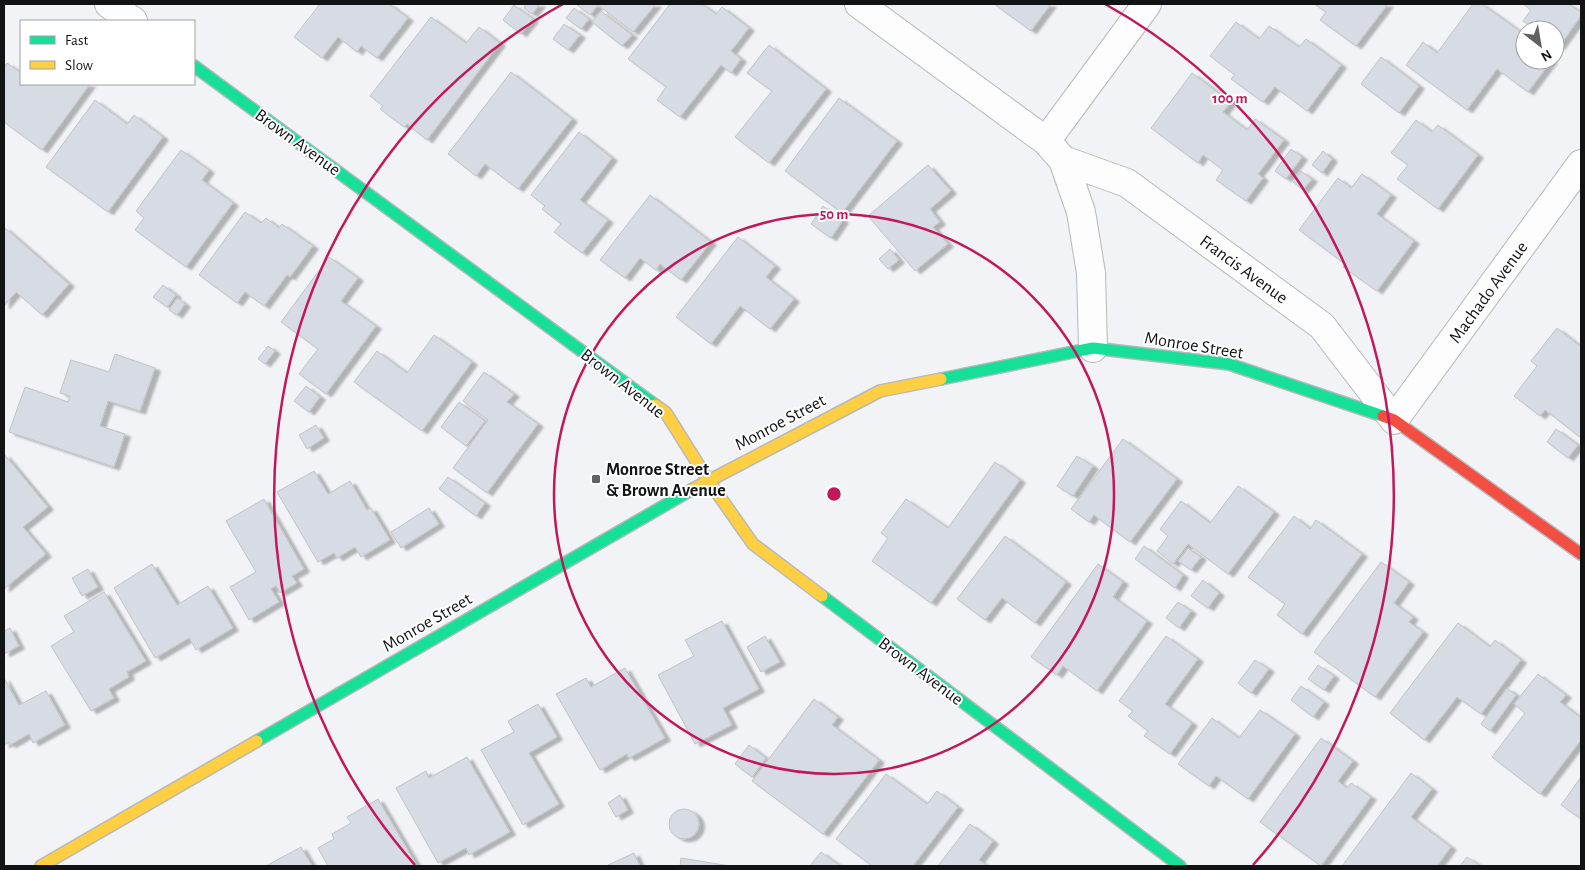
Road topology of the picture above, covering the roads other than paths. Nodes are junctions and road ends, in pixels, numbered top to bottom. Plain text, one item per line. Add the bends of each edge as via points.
1 (109, 4) edge
2 (859, 4) edge
3 (1147, 4) edge
4 (132, 20) edge
5 (195, 67) edge
6 (1054, 150) junction
7 (1581, 164) edge
8 (1093, 348) junction
9 (1394, 420) junction
10 (708, 480) junction
11 (1581, 554) edge
12 (40, 866) edge
13 (1180, 866) edge

1 - 4 street
2 - 6 street, Francis Avenue
3 - 6 street
5 - 10 main road, Brown Avenue via 666,413
6 - 8 street via 1081,212 1091,273
6 - 9 street, Francis Avenue via 1127,184 1322,326
7 - 9 street, Machado Avenue
8 - 9 main road, Monroe Street via 1229,364
8 - 10 main road, Monroe Street via 880,391
9 - 11 main road, Monroe Street
10 - 12 main road, Monroe Street
10 - 13 main road, Brown Avenue via 753,544

